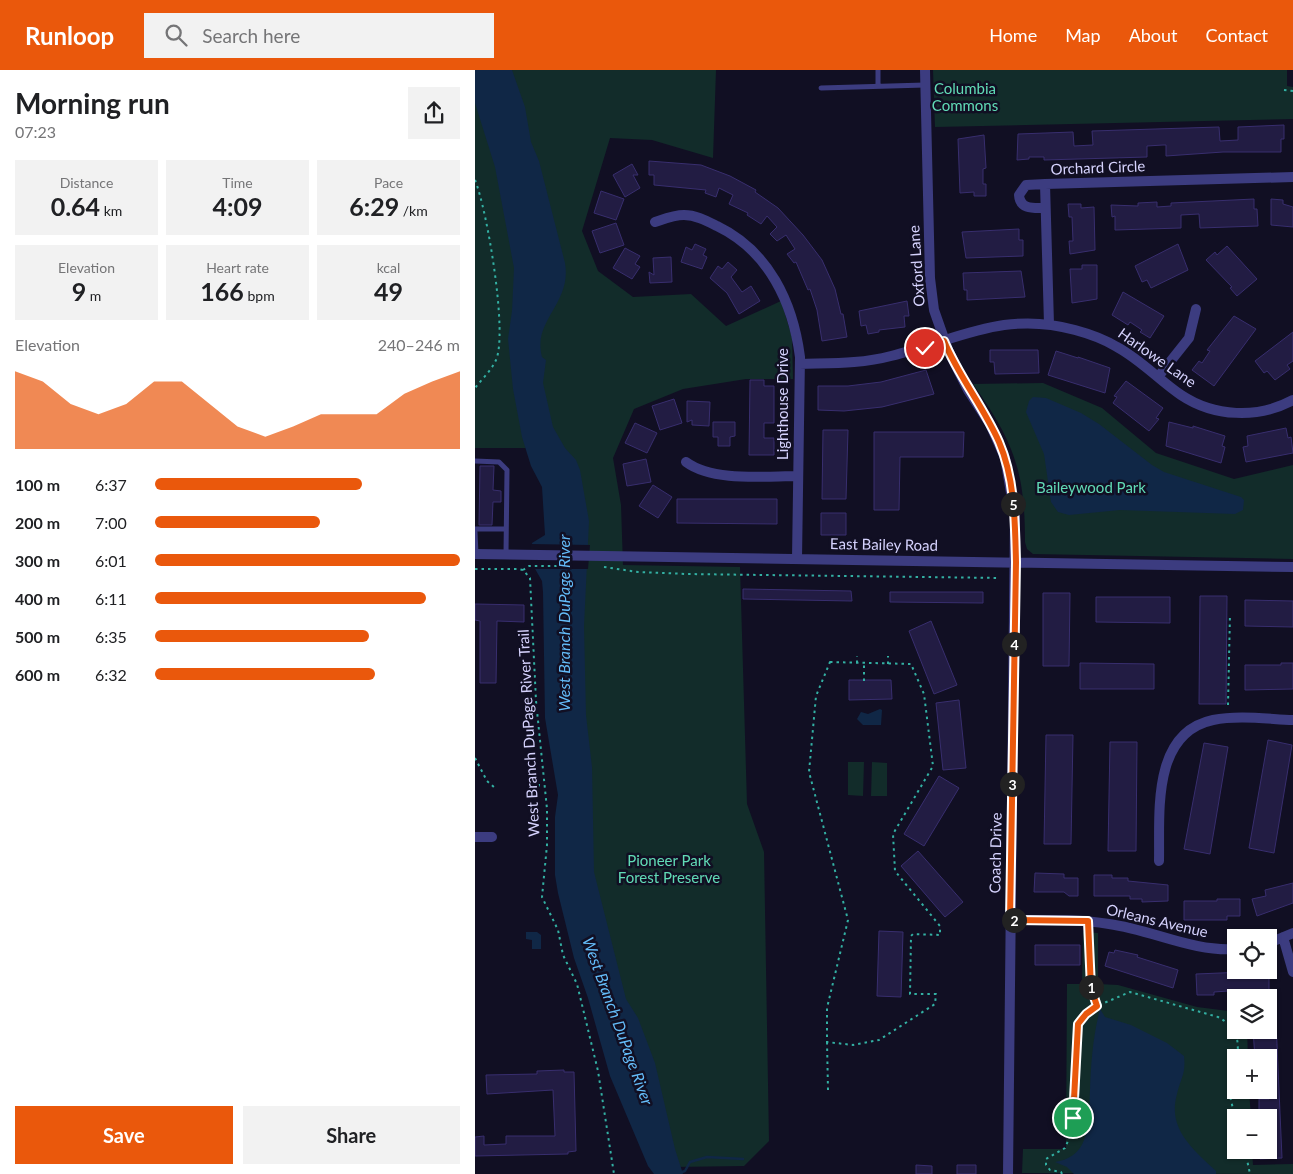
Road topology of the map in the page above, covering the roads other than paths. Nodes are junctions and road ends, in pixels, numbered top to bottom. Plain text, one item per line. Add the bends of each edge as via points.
1 (878, 70) edge
2 (925, 70) edge
3 (925, 84) junction
4 (878, 86) junction
5 (821, 88) dead end
6 (1293, 177) edge
7 (1045, 184) junction
8 (1045, 208) junction
9 (655, 222) dead end
10 (1196, 309) dead end
11 (1049, 324) junction
12 (944, 341) junction
13 (800, 364) junction
14 (1158, 377) junction
15 (1293, 400) edge
16 (475, 461) edge
17 (686, 462) dead end
18 (798, 476) junction
19 (506, 529) junction
20 (475, 530) edge
21 (476, 554) edge
22 (506, 554) junction
23 (797, 559) junction
24 (1016, 562) junction
25 (1293, 566) edge
26 (1293, 720) edge
27 (475, 836) edge
28 (492, 837) dead end
29 (1159, 861) dead end
30 (1010, 920) junction
31 (1288, 935) edge
32 (1227, 949) edge
33 (1293, 972) edge
34 (1008, 1174) edge

1 - 4 lane
2 - 3 street, Oxford Lane
3 - 4 lane
3 - 12 street, Oxford Lane via 930,278 934,310
4 - 5 lane
6 - 7 street, Orchard Circle
7 - 8 street, Orchard Circle
7 - 8 street via 1026,186 1019,195 1025,207
8 - 11 street, Orchard Circle
9 - 13 street, Lighthouse Drive via 691,215 721,228 748,247 774,278 788,303
10 - 14 street via 1189,338
11 - 12 street, Harlowe Lane via 997,325
11 - 14 street, Harlowe Lane via 1102,339 1132,356
12 - 13 street, Harlowe Lane via 865,361
12 - 24 street, Oxford Lane via 1005,458 1015,516
13 - 18 street, Lighthouse Drive
14 - 15 street, Harlowe Lane via 1191,400 1223,412 1261,411
16 - 19 lane via 499,462 507,470
17 - 18 street via 695,469 714,474
18 - 23 street, Lighthouse Drive
19 - 20 lane
19 - 22 lane
20 - 21 lane
21 - 22 street, East Bailey Road
22 - 23 street, East Bailey Road via 598,561
23 - 24 street, East Bailey Road
24 - 25 street, East Bailey Road
24 - 30 street, Coach Drive
26 - 29 street via 1213,720 1185,734 1168,756 1163,774
27 - 28 street
30 - 32 street, Orleans Avenue via 1088,921 1131,928 1191,946
30 - 34 street, Coach Drive
31 - 33 street

